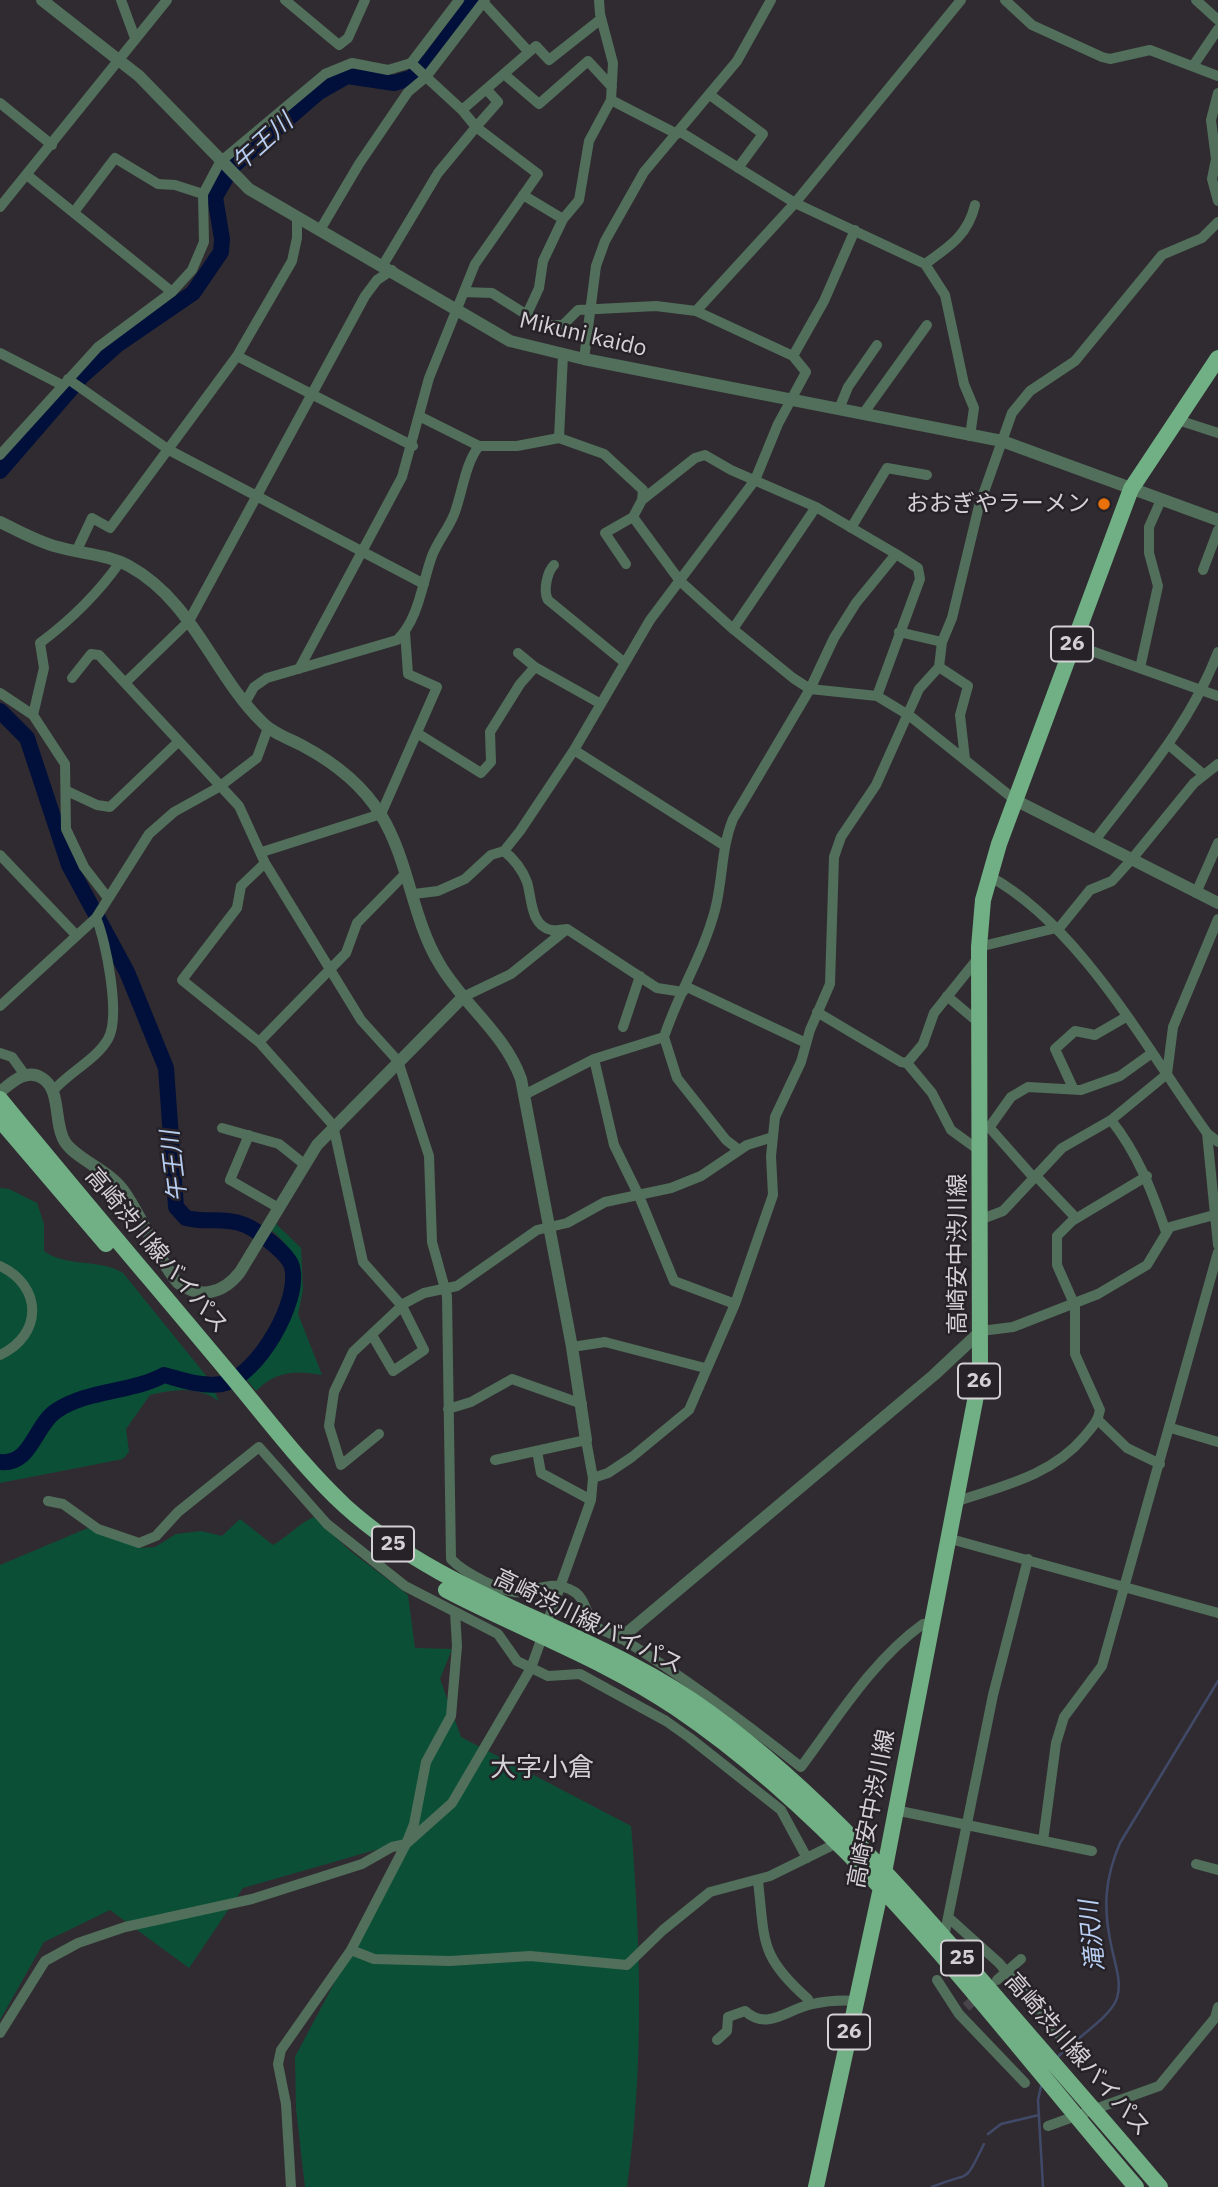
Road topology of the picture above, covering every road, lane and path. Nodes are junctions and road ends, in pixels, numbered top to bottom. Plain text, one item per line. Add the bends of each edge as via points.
1 (42, 0) edge
2 (121, 0) edge
3 (167, 0) edge
4 (285, 0) edge
5 (365, 0) edge
6 (459, 0) edge
7 (599, 0) edge
8 (771, 0) edge
9 (961, 0) edge
10 (1005, 0) edge
11 (1196, 0) edge
12 (484, 1) edge
13 (601, 19) junction
14 (1218, 20) edge
15 (1218, 29) edge
16 (135, 38) junction
17 (339, 45) junction
18 (528, 51) junction
19 (120, 58) junction
20 (352, 63) junction
21 (412, 64) junction
22 (1193, 66) junction
23 (504, 74) junction
24 (1218, 76) edge
25 (426, 77) junction
26 (612, 87) junction
27 (487, 90) junction
28 (1218, 93) edge
29 (710, 95) junction
30 (611, 100) junction
31 (0, 103) edge
32 (462, 110) junction
33 (476, 127) junction
34 (678, 132) junction
35 (52, 145) junction
36 (222, 164) junction
37 (738, 168) junction
38 (27, 175) junction
39 (203, 194) junction
40 (523, 195) junction
41 (1218, 201) edge
42 (795, 203) junction
43 (975, 205) dead end
44 (0, 207) edge
45 (74, 212) junction
46 (297, 217) junction
47 (563, 219) junction
48 (1218, 222) edge
49 (320, 230) junction
50 (855, 230) junction
51 (925, 264) junction
52 (388, 268) junction
53 (172, 292) junction
54 (464, 292) junction
55 (456, 310) junction
56 (589, 311) junction
57 (696, 311) junction
58 (527, 314) junction
59 (928, 325) dead end
60 (877, 345) dead end
61 (0, 353) edge
62 (563, 355) junction
63 (793, 355) junction
64 (237, 356) junction
65 (1218, 358) edge
66 (584, 359) junction
67 (67, 381) junction
68 (311, 394) junction
69 (791, 400) junction
70 (839, 409) junction
71 (863, 414) junction
72 (421, 417) junction
73 (1178, 420) junction
74 (1218, 433) edge
75 (970, 436) junction
76 (559, 438) junction
77 (1002, 441) junction
78 (413, 446) junction
79 (480, 446) junction
80 (169, 450) junction
81 (0, 454) edge
82 (927, 475) dead end
83 (755, 480) junction
84 (1131, 489) junction
85 (258, 495) junction
86 (642, 500) junction
87 (1161, 500) junction
88 (816, 507) junction
89 (634, 517) junction
90 (1218, 520) edge
91 (0, 522) edge
92 (851, 528) junction
93 (1218, 530) edge
94 (363, 551) junction
95 (76, 552) junction
96 (895, 554) junction
97 (1213, 558) edge
98 (120, 562) junction
99 (626, 564) dead end
100 (554, 565) dead end
101 (1203, 570) dead end
102 (680, 581) junction
103 (424, 584) junction
104 (190, 621) junction
105 (733, 629) junction
106 (405, 632) junction
107 (899, 632) junction
108 (942, 642) junction
109 (1072, 644) junction
110 (1218, 652) edge
111 (518, 653) dead end
112 (625, 663) junction
113 (535, 667) junction
114 (939, 667) junction
115 (1140, 668) junction
116 (299, 669) junction
117 (72, 678) dead end
118 (125, 683) junction
119 (810, 689) junction
120 (1203, 691) junction
121 (0, 693) edge
122 (877, 696) junction
123 (1218, 696) edge
124 (246, 701) junction
125 (601, 705) junction
126 (33, 715) junction
127 (910, 716) junction
128 (268, 728) junction
129 (417, 733) junction
130 (178, 742) junction
131 (1169, 745) junction
132 (574, 750) junction
133 (965, 759) junction
134 (1218, 764) edge
135 (1204, 775) junction
136 (219, 787) junction
137 (67, 791) junction
138 (1015, 800) junction
139 (380, 814) junction
140 (1096, 839) junction
141 (1218, 843) edge
142 (725, 846) junction
143 (504, 850) junction
144 (0, 855) edge
145 (264, 857) junction
146 (1132, 859) junction
147 (406, 873) junction
148 (989, 876) junction
149 (1196, 893) junction
150 (414, 894) junction
151 (107, 899) junction
152 (1218, 903) edge
153 (96, 917) junction
154 (1218, 919) edge
155 (567, 929) junction
156 (1056, 929) junction
157 (76, 935) junction
158 (979, 952) junction
159 (330, 970) junction
160 (640, 976) junction
161 (685, 990) junction
162 (947, 996) junction
163 (463, 997) junction
164 (0, 1006) edge
165 (817, 1012) junction
166 (1126, 1017) junction
167 (980, 1019) junction
168 (623, 1027) dead end
169 (664, 1037) junction
170 (259, 1042) junction
171 (806, 1043) junction
172 (0, 1053) edge
173 (1152, 1053) junction
174 (594, 1059) junction
175 (398, 1061) junction
176 (907, 1063) junction
177 (1167, 1074) junction
178 (25, 1075) junction
179 (1073, 1088) junction
180 (53, 1091) junction
181 (0, 1092) edge
182 (526, 1094) junction
183 (0, 1098) edge
184 (1111, 1119) junction
185 (0, 1120) edge
186 (333, 1125) junction
187 (222, 1128) dead end
188 (984, 1130) junction
189 (1207, 1133) junction
190 (249, 1135) junction
191 (773, 1137) junction
192 (1218, 1142) edge
193 (739, 1150) junction
194 (981, 1151) junction
195 (304, 1164) junction
196 (1147, 1176) junction
197 (1035, 1177) junction
198 (639, 1196) junction
199 (277, 1207) junction
200 (1214, 1215) junction
201 (1076, 1218) junction
202 (982, 1219) junction
203 (551, 1229) junction
204 (1166, 1232) junction
205 (1218, 1245) edge
206 (1218, 1252) edge
207 (0, 1266) edge
208 (445, 1289) junction
209 (735, 1304) junction
210 (402, 1306) junction
211 (1075, 1306) junction
212 (981, 1331) junction
213 (372, 1335) junction
214 (572, 1347) junction
215 (0, 1355) edge
216 (705, 1368) junction
217 (582, 1404) junction
218 (448, 1409) junction
219 (1098, 1420) junction
220 (1171, 1428) junction
221 (379, 1434) dead end
222 (586, 1440) junction
223 (1218, 1442) edge
224 (537, 1451) junction
225 (495, 1460) dead end
226 (1160, 1464) junction
227 (593, 1478) junction
228 (591, 1500) junction
229 (48, 1501) dead end
230 (955, 1502) junction
231 (947, 1538) junction
232 (1028, 1559) junction
233 (561, 1586) junction
234 (1123, 1586) junction
235 (455, 1612) junction
236 (1213, 1612) edge
237 (930, 1624) junction
238 (545, 1630) junction
239 (621, 1638) junction
240 (531, 1668) junction
241 (895, 1810) junction
242 (968, 1827) junction
243 (1043, 1841) junction
244 (837, 1843) junction
245 (405, 1844) junction
246 (1092, 1851) dead end
247 (807, 1858) junction
248 (1196, 1864) dead end
249 (1218, 1870) edge
250 (884, 1871) junction
251 (758, 1881) junction
252 (881, 1888) junction
253 (949, 1918) junction
254 (944, 1937) junction
255 (351, 1950) junction
256 (1021, 1959) dead end
257 (1006, 1971) junction
258 (937, 1980) dead end
259 (997, 1980) dead end
260 (856, 2000) junction
261 (808, 2004) junction
262 (1218, 2007) edge
263 (1216, 2019) edge
264 (0, 2033) edge
265 (1059, 2035) dead end
266 (717, 2040) dead end
267 (1025, 2083) dead end
268 (1095, 2110) junction
269 (1075, 2116) junction
270 (1048, 2126) dead end
271 (291, 2187) edge
272 (816, 2187) edge
273 (1136, 2187) edge
274 (1160, 2187) edge

1 - 19 street, Mikuni kaido
2 - 16 street
3 - 16 street
4 - 17 street
5 - 17 street via 348,38
6 - 21 street
7 - 13 street
8 - 29 street via 737,61
9 - 42 street
10 - 22 street via 1032,24 1102,57 1150,50
11 - 14 street
12 - 18 street
12 - 25 street
13 - 18 street via 549,60 536,46
13 - 26 street via 611,52
15 - 22 street
16 - 19 street
17 - 20 street
18 - 23 street
19 - 35 street
19 - 36 street, Mikuni kaido
20 - 21 street via 388,71
20 - 36 street via 325,74
21 - 25 street
22 - 24 street
23 - 26 street via 540,104 588,61
23 - 27 street
25 - 32 street
25 - 49 street via 408,93
26 - 30 street
27 - 32 street
27 - 33 street via 498,102
28 - 41 street via 1211,120 1216,159 1212,179
29 - 34 street
29 - 37 street via 764,134
30 - 34 street
30 - 47 street via 589,141 579,200
31 - 35 street
32 - 33 street
33 - 40 street via 538,174
33 - 52 street via 438,173
34 - 37 street
34 - 56 street via 644,172 605,241
35 - 38 street
36 - 39 street
36 - 46 street, Mikuni kaido via 249,189
37 - 42 street
38 - 44 street
38 - 45 street
39 - 45 street via 158,184 115,158
39 - 53 street via 205,228 199,258
40 - 47 street
40 - 54 street via 475,264
42 - 50 street
42 - 57 street
43 - 51 street via 966,230
45 - 53 street
46 - 49 street, Mikuni kaido
46 - 64 street via 292,261
47 - 58 street via 543,261 539,288
48 - 77 street via 1202,238 1162,255 1075,361 1020,401
49 - 52 street, Mikuni kaido
50 - 51 street
50 - 63 street via 824,301
51 - 75 street via 944,295 964,384 974,408
52 - 55 street, Mikuni kaido
52 - 68 street via 365,296
53 - 67 street via 98,347
54 - 55 street
54 - 58 street via 492,293
55 - 62 street, Mikuni kaido via 510,341
55 - 72 street via 429,378
56 - 57 street via 656,306
56 - 58 street via 578,310 563,325 543,325
56 - 66 street
57 - 63 street
59 - 71 street
60 - 70 street
61 - 67 street
62 - 66 street, Mikuni kaido
62 - 76 street
63 - 69 street via 806,372
64 - 68 street
64 - 80 street
65 - 73 main road, 高崎安中渋川線 / 26
66 - 69 street, Mikuni kaido
67 - 80 street
67 - 81 street
68 - 78 street
68 - 85 street
69 - 70 street, Mikuni kaido
69 - 83 street
70 - 71 street, Mikuni kaido
71 - 75 street, Mikuni kaido
72 - 78 street
72 - 79 street
73 - 74 street
73 - 84 main road, 高崎安中渋川線 / 26
75 - 77 street, Mikuni kaido
76 - 79 street via 517,446
76 - 86 street via 604,454 638,483
77 - 84 street, Mikuni kaido
77 - 108 street
78 - 94 street
79 - 103 street
80 - 85 street
80 - 95 street via 110,528 92,518
82 - 92 street via 887,468
83 - 86 street via 700,455
83 - 88 street
83 - 102 street
84 - 87 street, Mikuni kaido
84 - 109 main road, 高崎安中渋川線 / 26
85 - 94 street
85 - 104 street
86 - 89 street
87 - 90 street, Mikuni kaido
87 - 115 street via 1149,527 1149,553 1158,586
88 - 92 street
88 - 105 street
89 - 99 street via 605,533
89 - 102 street
91 - 95 street via 45,544
92 - 96 street
93 - 97 street
94 - 103 street
94 - 116 street
95 - 98 street
96 - 107 street via 918,568 920,579
96 - 119 street via 856,603
97 - 101 street
98 - 104 street via 160,588
98 - 126 street via 74,618 40,643 44,668
100 - 112 street via 549,570 548,600
102 - 105 street
102 - 112 street
103 - 106 street
104 - 118 street
104 - 124 street
105 - 119 street
106 - 116 street via 372,649
106 - 129 street via 408,674 437,687
107 - 108 street
107 - 122 street
108 - 114 street
109 - 115 street
109 - 138 main road, 高崎安中渋川線 / 26
110 - 120 street
111 - 113 street
112 - 125 street
113 - 125 street
113 - 129 street via 490,732 491,762 481,773
114 - 127 street via 919,689
114 - 133 street via 968,686 960,715
115 - 120 street
116 - 124 street via 259,682
117 - 118 street via 91,654 99,655
118 - 130 street
119 - 122 street
119 - 142 street via 733,819
120 - 123 street
120 - 131 street
121 - 126 street
122 - 127 street
124 - 128 street
125 - 132 street
126 - 137 street via 65,764
127 - 133 street
127 - 165 street via 834,857 833,969
128 - 136 street via 257,758
128 - 139 street via 337,766 367,794
129 - 139 street
130 - 136 street
130 - 137 street via 110,807
131 - 135 street
131 - 140 street
132 - 142 street
132 - 143 street
133 - 138 street
134 - 135 street
135 - 146 street
136 - 145 street via 239,806
136 - 151 street via 174,812 149,834
137 - 151 street via 65,817 70,839 83,867
138 - 140 street
138 - 148 main road, 高崎安中渋川線 / 26
139 - 145 street
139 - 147 street
140 - 146 street
141 - 149 street
142 - 161 street via 715,909
143 - 150 street via 491,855 465,879 438,891
143 - 155 street via 526,881 538,922 552,930
144 - 157 street
145 - 159 street
145 - 170 street via 241,886 237,908 182,980
146 - 149 street
146 - 156 street via 1112,880 1090,890
147 - 150 street
147 - 159 street via 363,915 353,929 350,947
148 - 156 street via 1009,887
148 - 158 main road, 高崎安中渋川線 / 26
149 - 152 street
150 - 163 street via 425,937
151 - 153 street
153 - 157 street
153 - 180 street via 106,943 111,1033 101,1048
154 - 177 street via 1173,1027
155 - 160 street
155 - 163 street via 510,974
156 - 158 street
156 - 166 street
157 - 164 street
158 - 162 street
158 - 167 main road, 高崎安中渋川線 / 26
159 - 170 street
159 - 175 street via 361,1020
160 - 161 street via 657,988
160 - 168 street
161 - 169 street
161 - 171 street
162 - 167 street
162 - 176 street via 934,1013 923,1044
163 - 175 street
163 - 182 street via 511,1055
165 - 171 street
165 - 176 street
166 - 173 street
166 - 179 street via 1095,1035 1075,1031 1055,1049
167 - 188 main road, 高崎安中渋川線 / 26
169 - 174 street
169 - 193 street via 677,1078
170 - 186 street
171 - 191 street via 775,1117
172 - 178 street via 7,1053
173 - 177 street
173 - 179 street via 1120,1076 1081,1090
174 - 182 street
174 - 198 street via 614,1145
175 - 186 street
175 - 208 street via 429,1156 432,1242
176 - 194 street via 932,1093 951,1130
177 - 184 street
177 - 189 street
178 - 180 street via 43,1078
178 - 181 street
179 - 188 street via 1028,1087 1011,1097
180 - 199 street via 57,1122 66,1143 106,1171 122,1190 178,1283 189,1291 220,1290 240,1272
182 - 203 street
183 - 238 main road, 高崎渋川線バイパス / 25 via 277,1432 345,1506 445,1577
184 - 196 street
184 - 197 street via 1062,1148
185 - 238 main road, 高崎渋川線バイパス / 25 via 269,1440 339,1513 427,1579
186 - 195 street
186 - 210 street via 363,1262
187 - 190 street
188 - 194 main road, 高崎安中渋川線 / 26
188 - 197 street
189 - 192 street
189 - 200 street
190 - 195 street via 279,1144
190 - 199 street via 230,1180
191 - 193 street
191 - 209 street via 773,1195
193 - 198 street via 701,1176
194 - 202 main road, 高崎安中渋川線 / 26
195 - 199 street
196 - 201 street
196 - 204 street
197 - 201 street
197 - 202 street via 1003,1211
198 - 203 street via 605,1202
198 - 209 street via 674,1281
200 - 204 street via 1184,1221
200 - 205 street
201 - 211 street via 1056,1236 1054,1250
202 - 212 main road, 高崎安中渋川線 / 26
203 - 208 street via 537,1230 457,1286
203 - 214 street
204 - 211 street via 1147,1265
206 - 220 street
207 - 215 street via 22,1280 33,1312 23,1340
208 - 210 street via 424,1293
208 - 218 street
209 - 216 street
210 - 213 street
210 - 213 street via 425,1350 393,1371
211 - 212 street via 1013,1327
211 - 219 street via 1075,1354 1100,1410
212 - 230 main road, 高崎安中渋川線 / 26 via 980,1375
212 - 239 street
213 - 221 street via 348,1360 331,1404 329,1426 341,1465
214 - 216 street via 604,1342
214 - 217 street
216 - 227 street via 689,1409 632,1457
217 - 218 street via 512,1379
217 - 222 street
218 - 233 street via 451,1559 470,1574 519,1592
219 - 226 street via 1127,1448
219 - 230 street via 1067,1457 1026,1479
220 - 223 street
220 - 226 street
222 - 224 street
222 - 227 street
224 - 225 street
224 - 228 street via 541,1473
226 - 234 street
227 - 228 street
228 - 233 street
229 - 235 street via 63,1504 98,1528 138,1543 148,1540 259,1447 346,1542 405,1586
230 - 231 main road, 高崎安中渋川線 / 26
231 - 232 street
231 - 237 main road, 高崎安中渋川線 / 26
232 - 234 street
232 - 242 street via 993,1695
233 - 238 street
233 - 239 street via 579,1595 592,1622
234 - 236 street
234 - 243 street via 1102,1666 1064,1717 1056,1743
235 - 240 street via 498,1634 511,1654
235 - 245 street via 451,1716 426,1762 414,1824
237 - 239 street via 906,1636 867,1678 801,1767 722,1704
237 - 241 main road, 高崎安中渋川線 / 26
238 - 240 street
238 - 244 main road, 高崎渋川線バイパス / 25 via 684,1713
238 - 250 main road, 高崎渋川線バイパス / 25 via 660,1680 711,1713 774,1764
240 - 245 street via 457,1795
240 - 247 street via 555,1677 580,1674 666,1721 769,1798 790,1822
241 - 242 street
241 - 250 main road, 高崎安中渋川線 / 26
242 - 243 street
242 - 253 street
243 - 246 street
244 - 247 street
244 - 252 main road, 高崎渋川線バイパス / 25
245 - 255 street
245 - 264 street via 362,1864 252,1899 125,1927 78,1943 45,1961
247 - 251 street
248 - 249 street
250 - 252 main road, 高崎安中渋川線 / 26
250 - 254 main road, 高崎渋川線バイパス / 25
251 - 255 street via 721,1888 699,1899 627,1965 530,1956 374,1959
251 - 261 street via 765,1945 776,1969
252 - 260 main road, 高崎安中渋川線 / 26
252 - 269 main road, 高崎渋川線バイパス / 25
253 - 254 street
253 - 257 street
254 - 268 main road, 高崎渋川線バイパス / 25
255 - 271 street via 281,2050 278,2064 286,2104
256 - 257 street
257 - 259 street
257 - 265 street
258 - 267 street
260 - 261 street
260 - 272 main road, 高崎安中渋川線 / 26
261 - 266 street via 777,2019 752,2017 745,2011 728,2017 727,2031
262 - 263 street
263 - 268 street via 1159,2086
268 - 269 street
268 - 274 main road, 高崎渋川線バイパス / 25
269 - 270 street
269 - 273 main road, 高崎渋川線バイパス / 25

